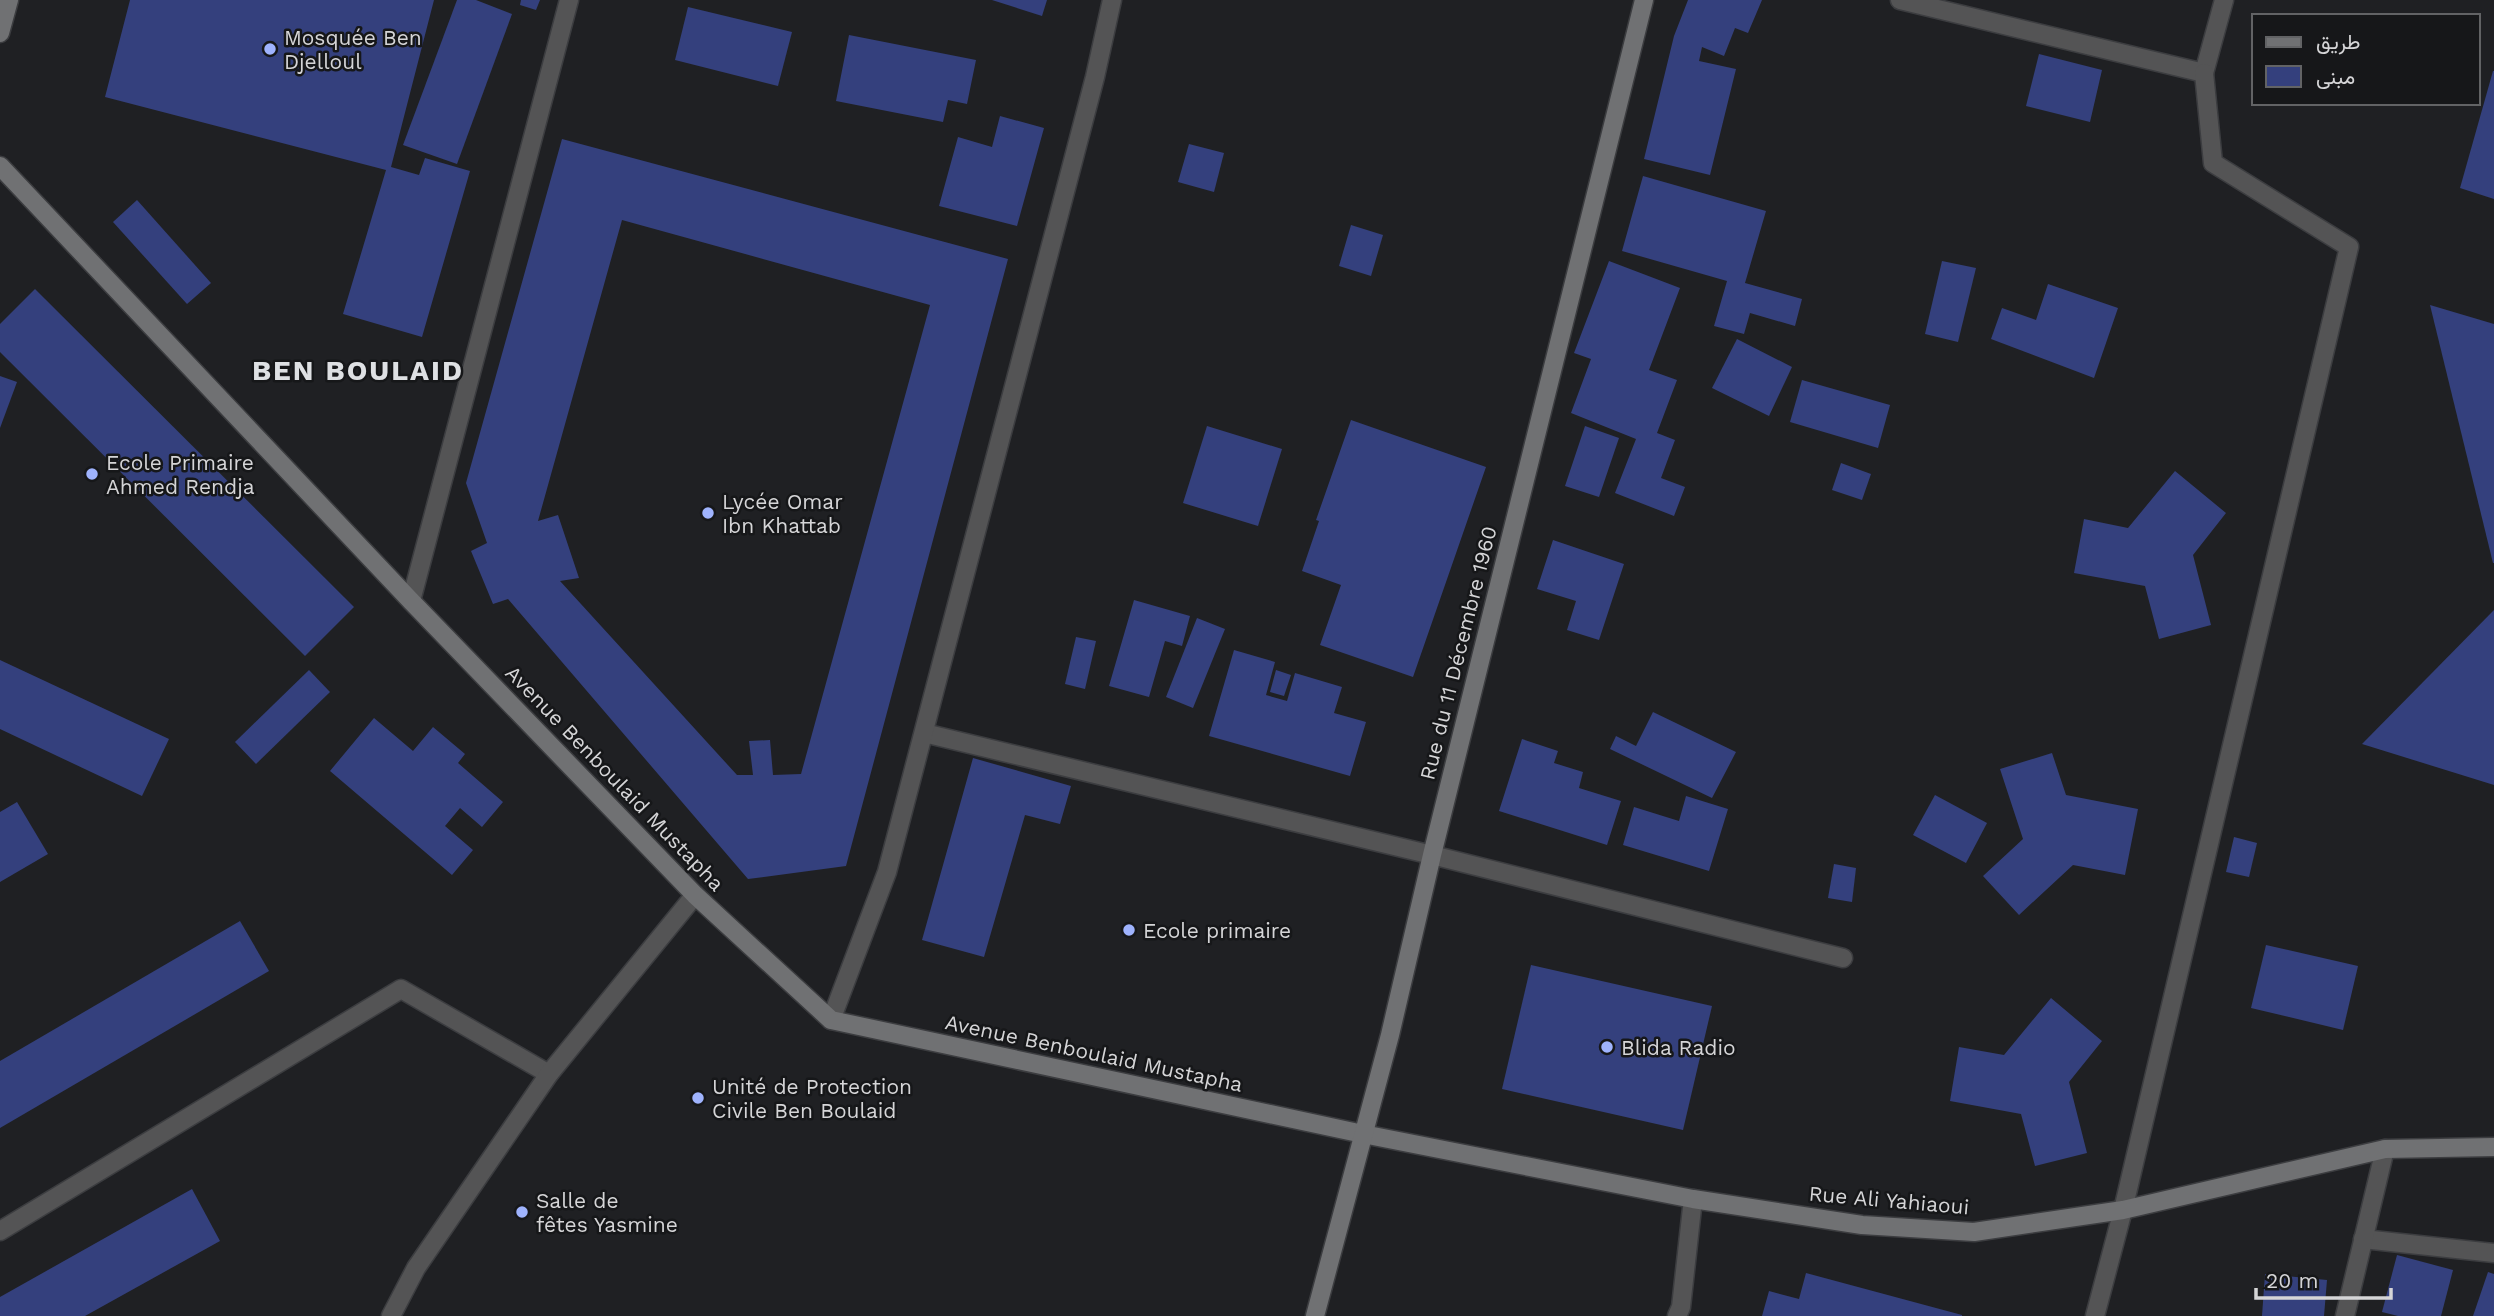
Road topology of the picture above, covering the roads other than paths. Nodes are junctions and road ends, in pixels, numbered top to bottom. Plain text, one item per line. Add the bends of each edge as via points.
1 (9, 0) edge
2 (569, 0) edge
3 (1112, 0) edge
4 (1644, 0) edge
5 (1900, 0) edge
6 (2224, 0) edge
7 (0, 33) edge
8 (2204, 73) junction
9 (0, 166) edge
10 (411, 601) junction
11 (924, 733) junction
12 (1432, 855) junction
13 (695, 895) junction
14 (1843, 958) dead end
15 (831, 1020) junction
16 (548, 1074) junction
17 (1363, 1134) junction
18 (2494, 1147) edge
19 (2385, 1149) junction
20 (1693, 1199) junction
21 (2123, 1210) junction
22 (0, 1231) edge
23 (2363, 1240) junction
24 (2494, 1252) edge
25 (1681, 1313) edge
26 (391, 1316) edge
27 (1315, 1316) edge
28 (2095, 1316) edge
29 (2345, 1316) edge

1 - 7 main road
2 - 10 street
3 - 11 street
4 - 12 main road, Rue du 11 Décembre 1960
5 - 8 street
6 - 8 street
8 - 21 street via 2213,163 2348,247
9 - 10 main road, Avenue Benboulaid Mustapha
10 - 13 main road, Avenue Benboulaid Mustapha
11 - 12 street
11 - 15 street via 887,872
12 - 14 street
12 - 17 main road, Rue du 11 Décembre 1960
13 - 15 main road, Avenue Benboulaid Mustapha
13 - 16 street
15 - 17 main road, Avenue Benboulaid Mustapha
16 - 22 street via 401,989
16 - 26 street via 416,1268
17 - 20 main road, Rue Ali Yahiaoui
17 - 27 main road, Rue du 11 Décembre 1960
18 - 19 main road, Rue Ali Yahiaoui
19 - 21 main road, Rue Ali Yahiaoui
19 - 23 street
20 - 21 main road, Rue Ali Yahiaoui via 1862,1224 1974,1232
20 - 25 street
21 - 28 street
23 - 24 street
23 - 29 street

